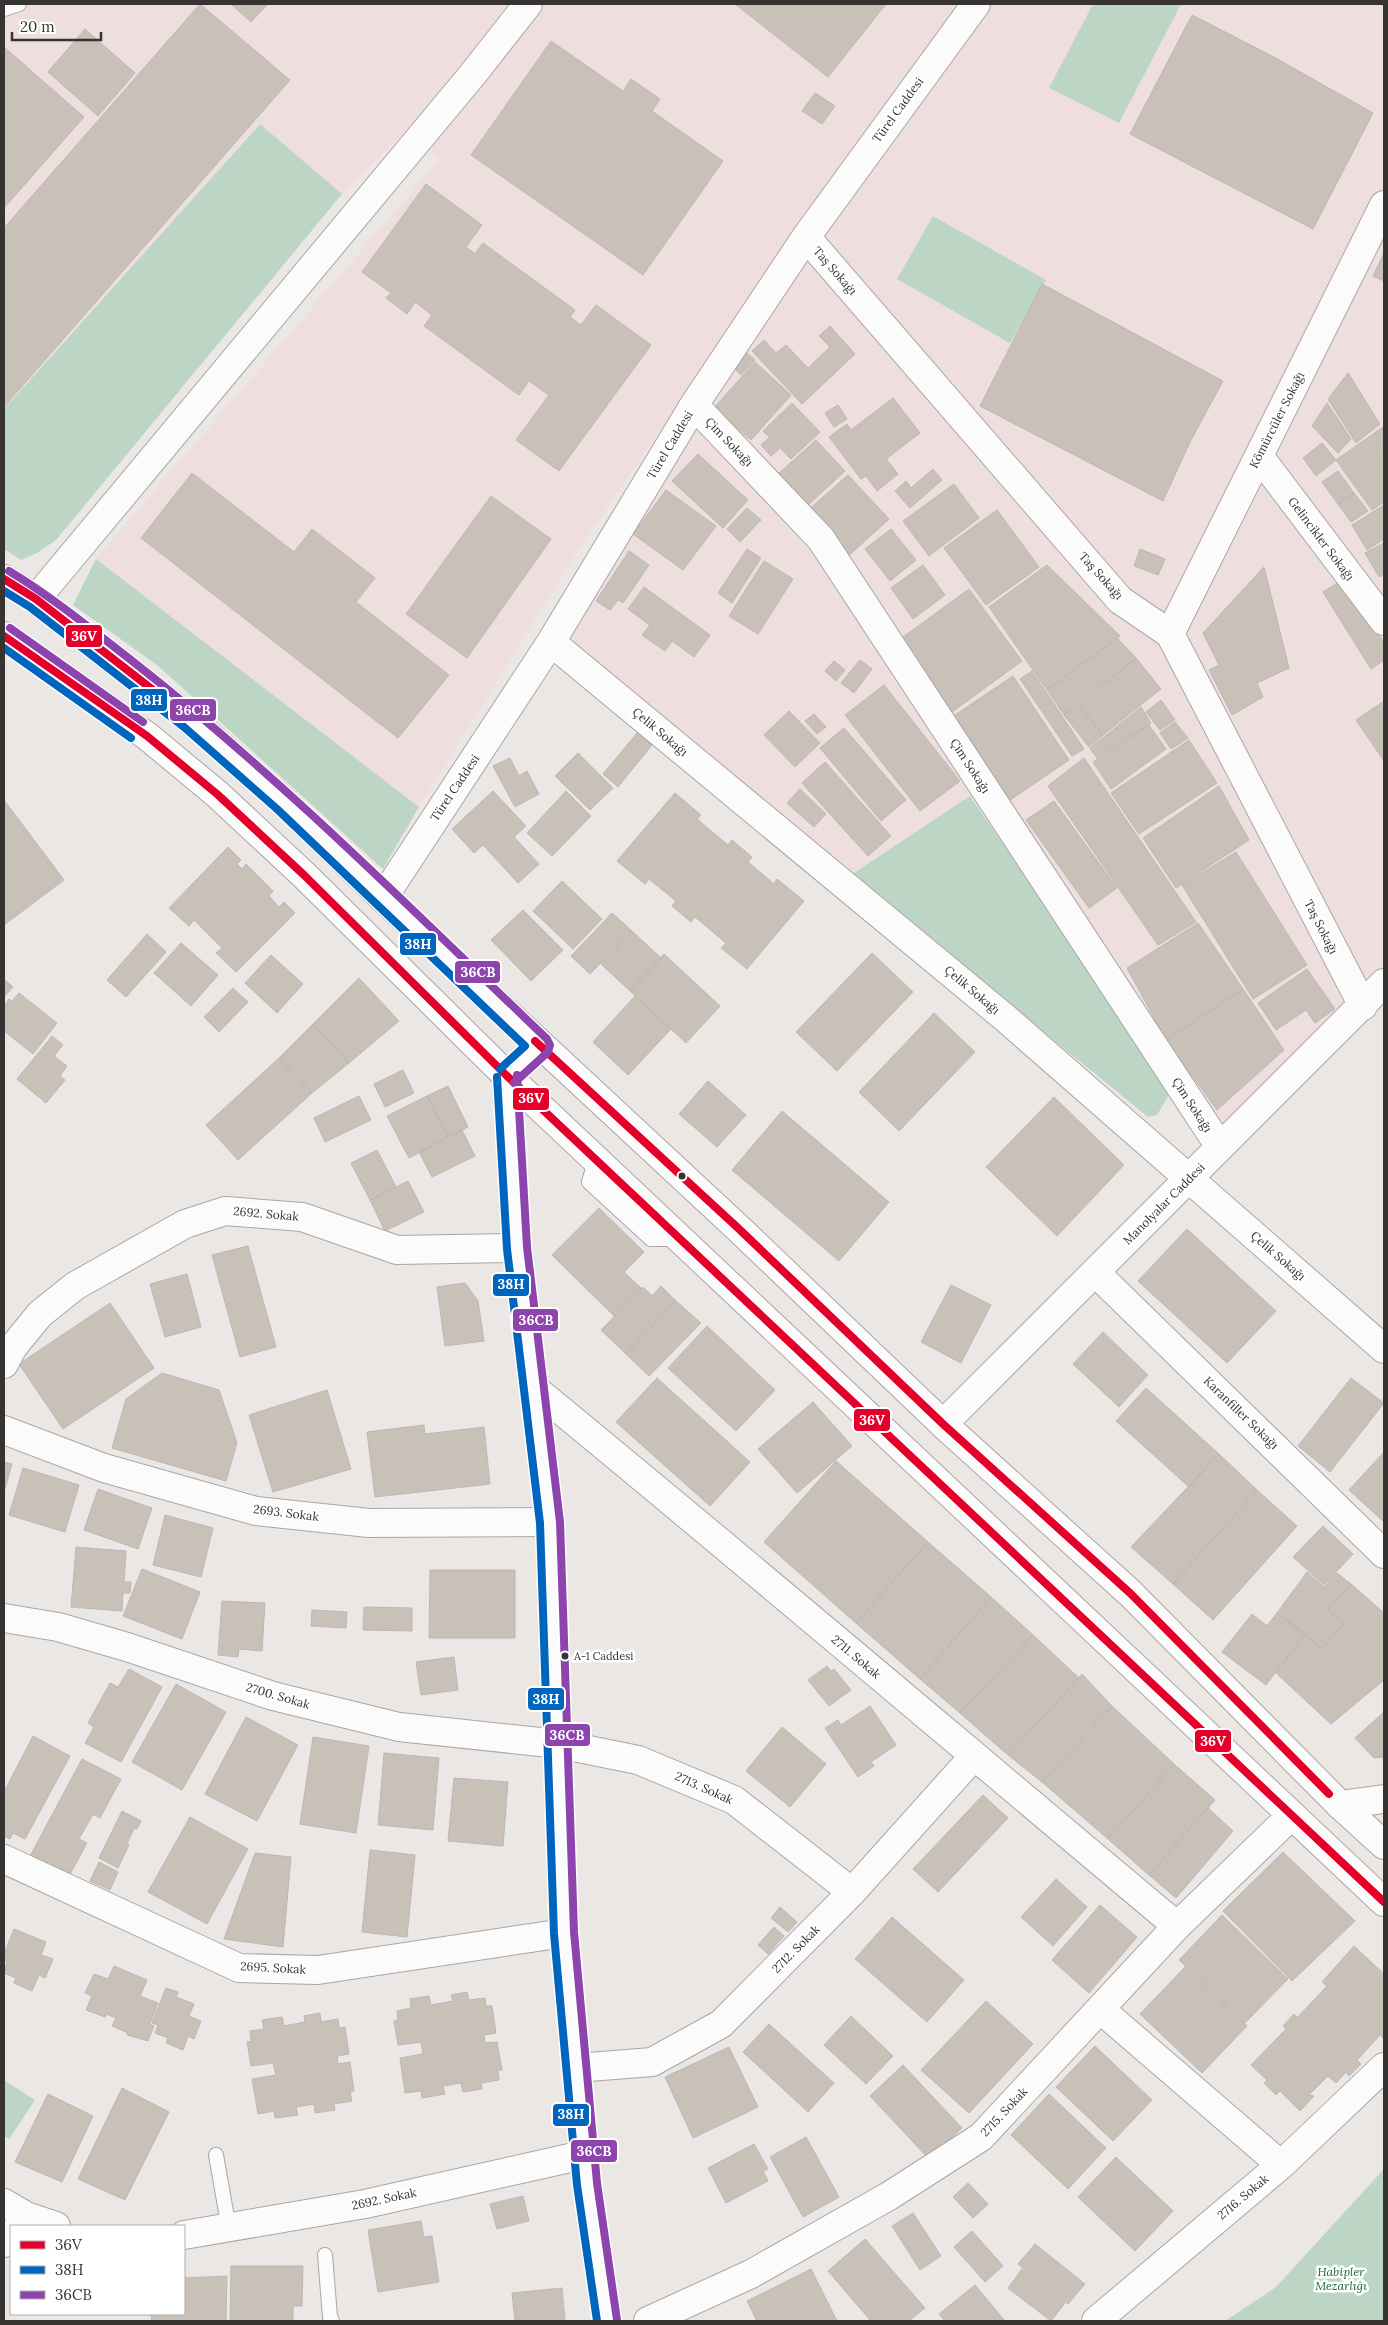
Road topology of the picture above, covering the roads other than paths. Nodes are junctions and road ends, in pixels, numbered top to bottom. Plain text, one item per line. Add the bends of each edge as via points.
1 (20, 4) edge
2 (528, 4) edge
3 (976, 4) edge
4 (4, 9) edge
5 (1384, 205) edge
6 (806, 237) junction
7 (694, 405) junction
8 (1259, 456) junction
9 (4, 579) edge
10 (36, 599) junction
11 (1384, 622) edge
12 (1170, 634) junction
13 (4, 636) edge
14 (551, 642) junction
15 (382, 898) junction
16 (1384, 983) edge
17 (1362, 1006) junction
18 (540, 1046) junction
19 (507, 1076) junction
20 (1220, 1147) junction
21 (1189, 1179) junction
22 (518, 1248) junction
23 (1096, 1273) junction
24 (1384, 1350) edge
25 (4, 1364) edge
26 (535, 1389) junction
27 (943, 1424) junction
28 (4, 1430) edge
29 (550, 1522) junction
30 (1384, 1554) edge
31 (4, 1618) edge
32 (559, 1744) junction
33 (974, 1756) junction
34 (1384, 1799) edge
35 (1340, 1805) junction
36 (1292, 1814) junction
37 (1384, 1845) edge
38 (4, 1859) edge
39 (852, 1892) junction
40 (1384, 1902) edge
41 (1177, 1926) junction
42 (564, 1933) junction
43 (1100, 2009) junction
44 (1384, 2067) edge
45 (576, 2068) junction
46 (216, 2155) dead end
47 (584, 2155) junction
48 (1281, 2165) junction
49 (14, 2220) edge
50 (49, 2225) edge
51 (10, 2229) edge
52 (229, 2229) junction
53 (185, 2235) edge
54 (4, 2243) edge
55 (325, 2255) dead end
56 (332, 2321) edge
57 (607, 2321) edge
58 (648, 2321) edge
59 (1096, 2321) edge

1 - 4 lane
2 - 10 street
3 - 6 street, Türel Caddesi
5 - 8 street, Kömürcüler Sokağı
6 - 7 street, Türel Caddesi
6 - 12 street, Taş Sokağı via 1120,600
7 - 14 street, Türel Caddesi
7 - 20 street, Çim Sokağı via 821,539
8 - 11 street, Gelincikler Sokağı
8 - 12 street, Kömürcüler Sokağı
9 - 10 street
10 - 15 street via 190,719 284,802
12 - 17 street, Taş Sokağı
13 - 19 street via 147,736 217,794 304,875
14 - 15 street, Türel Caddesi
14 - 21 street, Çelik Sokağı via 1004,1017
15 - 18 street
16 - 17 street, Manolyalar Caddesi
17 - 20 street, Manolyalar Caddesi
18 - 19 street
18 - 27 street via 738,1228
19 - 22 street
19 - 36 street
20 - 21 street, Manolyalar Caddesi
21 - 23 street, Manolyalar Caddesi
21 - 24 street, Çelik Sokağı
22 - 25 street, 2692. Sokak via 397,1250 302,1217 225,1211 185,1224 75,1286 40,1314 13,1347
22 - 26 street
23 - 27 street, Manolyalar Caddesi
23 - 30 street, Karanfiller Sokağı
26 - 29 street
26 - 33 street, 2711. Sokak
27 - 35 street via 1130,1593
28 - 29 street, 2693. Sokak via 104,1468 256,1511 369,1523
29 - 32 street
31 - 32 street, 2700. Sokak via 58,1626 273,1696 399,1727
32 - 39 street, 2713. Sokak via 638,1760 734,1800
32 - 42 street
33 - 39 street, 2712. Sokak
33 - 41 street, 2711. Sokak
34 - 35 street
35 - 36 street
35 - 37 street
36 - 40 street
36 - 41 street, 2715. Sokak
38 - 42 street, 2695. Sokak via 239,1968 318,1970
39 - 45 street, 2712. Sokak via 721,2024 652,2062
41 - 43 street, 2715. Sokak
42 - 45 street
43 - 48 street
43 - 58 street, 2715. Sokak via 982,2137 889,2196 751,2274
44 - 48 street, 2716. Sokak
45 - 47 street
46 - 52 lane
47 - 52 street, 2692. Sokak via 365,2204
47 - 57 street
48 - 59 street, 2716. Sokak
49 - 50 street
51 - 54 street
52 - 53 street, 2692. Sokak
55 - 56 lane

